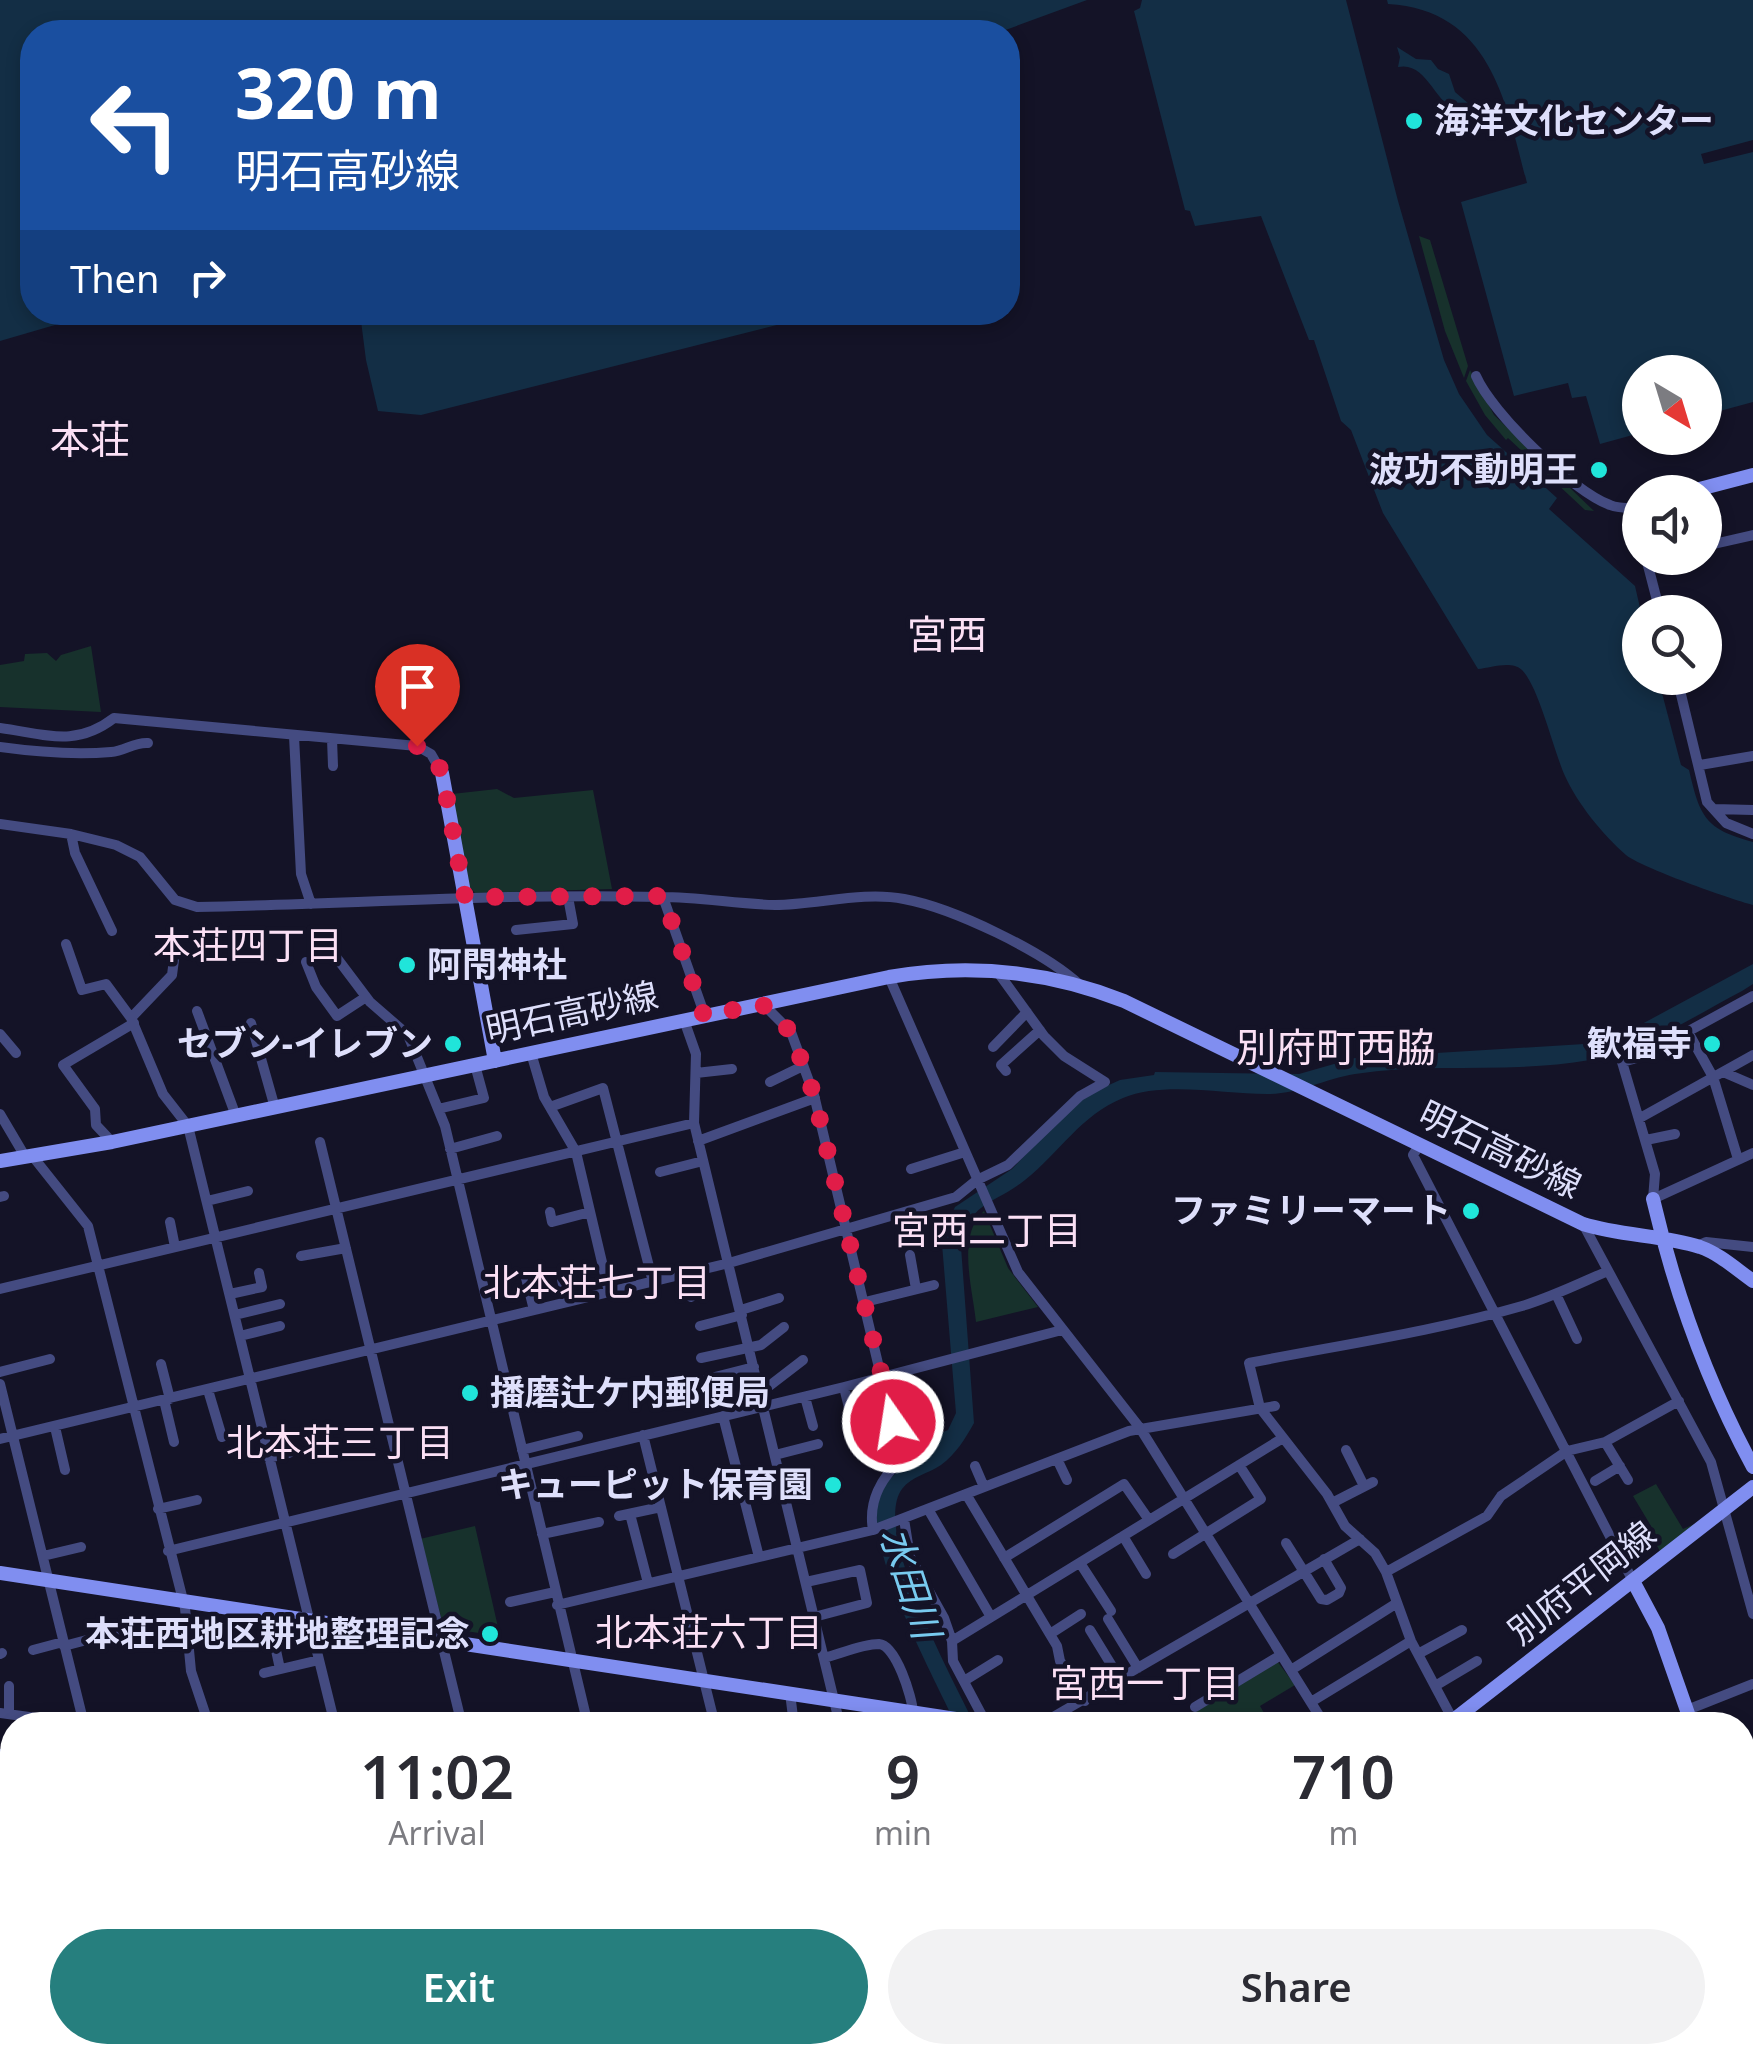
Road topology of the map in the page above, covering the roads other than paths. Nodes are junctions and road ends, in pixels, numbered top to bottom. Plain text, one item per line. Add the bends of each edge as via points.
1 (1476, 376) dead end
2 (1753, 474) edge
3 (1722, 483) edge
4 (1622, 508) edge
5 (1753, 535) edge
6 (1722, 542) edge
7 (1682, 695) edge
8 (0, 728) edge
9 (294, 736) junction
10 (332, 739) junction
11 (148, 742) dead end
12 (0, 748) edge
13 (1753, 756) edge
14 (1700, 765) junction
15 (333, 766) dead end
16 (442, 772) joint
17 (1713, 809) junction
18 (1753, 810) edge
19 (0, 824) edge
20 (71, 834) junction
21 (1753, 834) edge
22 (663, 896) junction
23 (465, 897) junction
24 (568, 897) junction
25 (311, 904) junction
26 (516, 930) dead end
27 (112, 931) dead end
28 (318, 933) dead end
29 (177, 936) dead end
30 (66, 944) dead end
31 (306, 962) dead end
32 (997, 971) junction
33 (889, 977) junction
34 (1080, 985) junction
35 (1753, 996) edge
36 (366, 997) junction
37 (762, 1004) junction
38 (198, 1011) dead end
39 (1027, 1012) junction
40 (704, 1016) junction
41 (132, 1020) junction
42 (684, 1020) junction
43 (251, 1023) dead end
44 (1040, 1030) junction
45 (1688, 1032) junction
46 (1, 1037) edge
47 (993, 1047) dead end
48 (16, 1053) dead end
49 (530, 1053) junction
50 (1753, 1055) edge
51 (494, 1060) junction
52 (1009, 1064) dead end
53 (475, 1065) junction
54 (803, 1066) junction
55 (732, 1069) dead end
56 (696, 1074) junction
57 (1718, 1075) junction
58 (425, 1076) junction
59 (770, 1082) dead end
60 (1753, 1086) edge
61 (815, 1098) junction
62 (550, 1107) junction
63 (276, 1108) junction
64 (438, 1110) junction
65 (0, 1114) edge
66 (236, 1116) junction
67 (1640, 1118) junction
68 (694, 1123) junction
69 (188, 1126) junction
70 (1675, 1134) dead end
71 (498, 1136) dead end
72 (1646, 1140) junction
73 (112, 1142) junction
74 (320, 1142) dead end
75 (617, 1142) junction
76 (698, 1142) junction
77 (1420, 1144) junction
78 (450, 1148) junction
79 (576, 1152) junction
80 (965, 1152) junction
81 (1753, 1153) edge
82 (30, 1158) junction
83 (1738, 1159) junction
84 (0, 1161) edge
85 (703, 1161) junction
86 (911, 1169) dead end
87 (660, 1172) dead end
88 (456, 1179) junction
89 (977, 1180) junction
90 (248, 1191) dead end
91 (1653, 1198) junction
92 (207, 1201) junction
93 (337, 1208) junction
94 (550, 1212) dead end
95 (590, 1212) junction
96 (170, 1222) dead end
97 (1583, 1224) junction
98 (847, 1229) junction
99 (216, 1238) junction
100 (1663, 1241) junction
101 (1698, 1246) junction
102 (175, 1247) junction
103 (1753, 1247) edge
104 (346, 1248) junction
105 (910, 1255) dead end
106 (301, 1256) dead end
107 (729, 1263) junction
108 (99, 1264) junction
109 (1608, 1271) junction
110 (259, 1273) dead end
111 (686, 1274) junction
112 (526, 1278) dead end
113 (562, 1280) dead end
114 (653, 1282) junction
115 (1753, 1282) edge
116 (934, 1285) dead end
117 (0, 1289) edge
118 (916, 1290) junction
119 (608, 1292) junction
120 (230, 1294) junction
121 (1556, 1294) junction
122 (691, 1296) dead end
123 (779, 1298) dead end
124 (567, 1302) junction
125 (865, 1302) junction
126 (280, 1304) dead end
127 (534, 1310) junction
128 (741, 1313) junction
129 (1494, 1313) junction
130 (235, 1315) junction
131 (491, 1320) junction
132 (280, 1326) dead end
133 (700, 1326) dead end
134 (784, 1327) dead end
135 (1062, 1330) junction
136 (1576, 1330) dead end
137 (240, 1336) junction
138 (750, 1347) junction
139 (371, 1350) junction
140 (701, 1358) dead end
141 (50, 1359) dead end
142 (802, 1360) dead end
143 (161, 1364) dead end
144 (754, 1367) junction
145 (0, 1372) edge
146 (882, 1377) junction
147 (707, 1379) dead end
148 (250, 1380) junction
149 (0, 1384) edge
150 (844, 1387) junction
151 (208, 1390) junction
152 (760, 1392) junction
153 (804, 1396) junction
154 (167, 1399) junction
155 (1678, 1401) junction
156 (763, 1406) junction
157 (1275, 1406) dead end
158 (132, 1408) junction
159 (1260, 1408) junction
160 (723, 1416) junction
161 (813, 1426) dead end
162 (55, 1427) junction
163 (1140, 1428) junction
164 (643, 1435) junction
165 (578, 1436) dead end
166 (6, 1438) edge
167 (222, 1438) dead end
168 (1283, 1438) junction
169 (174, 1442) dead end
170 (1605, 1442) junction
171 (818, 1444) dead end
172 (860, 1449) dead end
173 (522, 1450) junction
174 (1567, 1452) junction
175 (289, 1453) dead end
176 (775, 1455) junction
177 (269, 1458) junction
178 (1057, 1459) junction
179 (1347, 1459) dead end
180 (525, 1463) junction
181 (1239, 1465) junction
182 (975, 1466) dead end
183 (1620, 1466) junction
184 (1753, 1467) edge
185 (65, 1470) dead end
186 (1067, 1480) dead end
187 (1628, 1480) dead end
188 (1595, 1482) dead end
189 (984, 1487) junction
190 (1753, 1487) edge
191 (783, 1488) junction
192 (406, 1492) junction
193 (966, 1494) junction
194 (744, 1497) junction
195 (1184, 1498) junction
196 (197, 1500) dead end
197 (1332, 1503) junction
198 (661, 1507) junction
199 (158, 1509) junction
200 (928, 1509) junction
201 (1724, 1510) junction
202 (904, 1518) junction
203 (284, 1520) junction
204 (1149, 1520) junction
205 (598, 1522) dead end
206 (958, 1528) dead end
207 (873, 1530) junction
208 (1206, 1533) junction
209 (542, 1534) junction
210 (944, 1536) junction
211 (1123, 1536) junction
212 (1360, 1538) junction
213 (1286, 1544) dead end
214 (81, 1547) dead end
215 (798, 1548) junction
216 (168, 1551) junction
217 (1173, 1554) dead end
218 (42, 1556) junction
219 (759, 1557) junction
220 (1004, 1558) junction
221 (1324, 1560) junction
222 (1080, 1562) junction
223 (1303, 1571) junction
224 (0, 1572) edge
225 (1386, 1572) junction
226 (1146, 1574) dead end
227 (678, 1576) junction
228 (48, 1580) junction
229 (1633, 1581) junction
230 (806, 1582) junction
231 (648, 1583) junction
232 (554, 1592) junction
233 (1026, 1595) junction
234 (183, 1602) junction
235 (510, 1602) dead end
236 (1248, 1602) junction
237 (1397, 1603) junction
238 (558, 1606) junction
239 (268, 1614) junction
240 (1080, 1614) dead end
241 (1753, 1614) edge
242 (814, 1617) junction
243 (991, 1617) junction
244 (308, 1619) junction
245 (1090, 1630) dead end
246 (1462, 1630) dead end
247 (118, 1632) dead end
248 (1050, 1634) junction
249 (442, 1640) junction
250 (952, 1641) junction
251 (1411, 1641) junction
252 (64, 1644) junction
253 (33, 1650) dead end
254 (1418, 1654) junction
255 (1281, 1655) junction
256 (824, 1658) junction
257 (319, 1660) junction
258 (572, 1660) junction
259 (998, 1660) dead end
260 (1477, 1662) dead end
261 (1138, 1668) junction
262 (280, 1669) junction
263 (1290, 1670) junction
264 (264, 1673) dead end
265 (1120, 1679) junction
266 (706, 1680) junction
267 (964, 1681) junction
268 (1753, 1684) edge
269 (8, 1686) dead end
270 (1435, 1686) junction
271 (790, 1693) junction
272 (834, 1701) junction
273 (1084, 1701) junction
274 (1311, 1702) junction
275 (1195, 1708) dead end
276 (4, 1712) edge
277 (82, 1712) edge
278 (205, 1712) edge
279 (332, 1712) edge
280 (459, 1712) edge
281 (585, 1712) edge
282 (712, 1712) edge
283 (792, 1712) edge
284 (837, 1712) edge
285 (876, 1712) edge
286 (913, 1712) edge
287 (983, 1712) edge
288 (1063, 1712) edge
289 (1317, 1712) edge
290 (1446, 1712) edge
291 (1464, 1712) edge
292 (1688, 1712) edge
293 (1700, 1712) edge

1 - 4 street via 1504,421 1580,487
2 - 3 main road
5 - 6 street
7 - 14 street
8 - 9 street via 74,738 114,718
9 - 10 street
9 - 25 street via 302,874
10 - 15 street
10 - 16 street via 417,746
11 - 12 street via 116,752
13 - 14 street
14 - 17 street
16 - 23 main road
17 - 18 street
17 - 21 street
19 - 20 street
20 - 25 street via 140,857 175,900 197,908
20 - 27 street
22 - 24 street
22 - 34 street via 776,905 900,898 999,936 1062,968
22 - 40 street
23 - 24 street
23 - 25 street
23 - 51 main road
24 - 26 street via 572,924
28 - 36 street
29 - 41 street via 172,976
30 - 41 street via 82,990 106,984
31 - 36 street via 338,1016
32 - 33 main road, 明石高砂線
32 - 34 main road, 明石高砂線
32 - 39 street
33 - 37 main road, 明石高砂線
33 - 80 street
34 - 77 main road, 明石高砂線 via 1152,1013
35 - 45 street
36 - 58 street via 408,1036
37 - 40 main road, 明石高砂線
37 - 54 street via 791,1032
38 - 66 street via 199,1030
39 - 44 street
39 - 47 street
40 - 42 main road, 明石高砂線
41 - 69 street via 164,1094
41 - 73 street via 63,1065
42 - 49 main road, 明石高砂線
42 - 56 street
43 - 63 street
44 - 52 street
44 - 89 street via 1064,1056 1104,1082 1080,1096 1008,1165
45 - 57 street
45 - 67 street via 1622,1062
46 - 48 street
49 - 51 main road, 明石高砂線
49 - 62 street
50 - 57 street
51 - 53 main road, 明石高砂線
53 - 58 main road, 明石高砂線
53 - 64 street via 484,1098
54 - 59 street
54 - 61 street
55 - 56 street
56 - 68 street
57 - 60 street
57 - 67 street
57 - 83 street
58 - 63 main road, 明石高砂線
58 - 64 street
61 - 76 street
61 - 98 street
62 - 75 street via 603,1088
62 - 79 street
63 - 66 main road, 明石高砂線
64 - 78 street
65 - 82 street
66 - 69 main road, 明石高砂線
67 - 72 street
68 - 75 street
68 - 76 street
69 - 73 main road, 明石高砂線
69 - 92 street
70 - 72 street
71 - 78 street
72 - 91 street
73 - 82 main road, 明石高砂線
74 - 93 street
75 - 79 street
75 - 114 street
76 - 85 street
77 - 97 main road, 明石高砂線
77 - 129 street via 1413,1155
78 - 88 street
79 - 88 street
79 - 95 street
80 - 86 street
80 - 89 street
81 - 83 street
82 - 84 main road, 明石高砂線
82 - 108 street via 88,1226
83 - 91 street
85 - 87 street
85 - 107 street
88 - 93 street
88 - 131 street
89 - 98 street via 956,1197
89 - 135 street via 1018,1272
90 - 92 street
91 - 100 main road
92 - 99 street
93 - 99 street
93 - 104 street
94 - 95 street via 552,1222
95 - 119 street
96 - 102 street
97 - 100 main road, 明石高砂線
97 - 109 street
98 - 107 street
98 - 125 street
99 - 102 street
99 - 120 street
100 - 101 main road, 明石高砂線
100 - 184 main road via 1711,1385
101 - 103 street
101 - 115 main road, 明石高砂線
102 - 108 street
104 - 106 street
104 - 139 street
105 - 118 street
107 - 111 street
107 - 128 street
108 - 117 street
108 - 158 street
109 - 121 street
109 - 155 street
110 - 120 street via 262,1287
111 - 114 street
111 - 122 street
112 - 127 street
113 - 124 street
114 - 119 street
116 - 118 street
118 - 125 street
119 - 124 street
120 - 130 street
121 - 129 street
121 - 136 street
123 - 128 street
124 - 127 street
125 - 146 street
126 - 130 street
127 - 131 street
128 - 133 street
128 - 138 street
129 - 159 street via 1249,1363
129 - 174 street
130 - 137 street
131 - 139 street
131 - 173 street
132 - 137 street
134 - 138 street
135 - 146 street
135 - 163 street
137 - 148 street
138 - 140 street
138 - 144 street
139 - 148 street
139 - 192 street
141 - 145 street
142 - 152 street
143 - 154 street
144 - 147 street
144 - 152 street
146 - 150 street
146 - 207 street via 902,1460 880,1485
148 - 151 street
148 - 177 street
149 - 166 street
150 - 153 street
150 - 172 street
151 - 154 street
151 - 167 street
152 - 156 street
153 - 156 street
153 - 161 street
154 - 158 street
154 - 169 street
155 - 170 street
155 - 201 street via 1711,1462
156 - 160 street
156 - 176 street
157 - 159 street
158 - 162 street
158 - 199 street
159 - 163 street
159 - 168 street
160 - 164 street
160 - 194 street
162 - 166 street
162 - 185 street
163 - 178 street
163 - 195 street
164 - 180 street
164 - 198 street
165 - 173 street
166 - 218 street
168 - 181 street
168 - 197 street
170 - 174 street
170 - 183 street
171 - 176 street
173 - 180 street
174 - 225 street via 1501,1496 1487,1516
174 - 229 street
175 - 177 street
176 - 191 street
177 - 203 street
178 - 186 street
178 - 189 street
179 - 197 street via 1369,1484
180 - 192 street
180 - 209 street
181 - 195 street
181 - 208 street via 1261,1498
182 - 189 street
183 - 187 street
183 - 188 street
189 - 193 street
190 - 201 main road, 別府平岡線
191 - 194 street
191 - 215 street
192 - 203 street
192 - 249 street
193 - 200 street
193 - 220 street
194 - 219 street
195 - 204 street
195 - 208 street
196 - 199 street
197 - 212 street
198 - 227 street
198 - 231 street via 624,1515
199 - 216 street
200 - 202 street
200 - 210 street
201 - 229 main road, 別府平岡線
201 - 241 street
202 - 207 street
202 - 250 street via 910,1557
203 - 216 street
203 - 244 street
204 - 211 street
204 - 220 street via 1124,1484
205 - 209 street
206 - 210 street
207 - 215 street
208 - 217 street
208 - 236 street
209 - 232 street
210 - 243 street
211 - 222 street
211 - 226 street
212 - 221 street
212 - 225 street
213 - 223 street
214 - 218 street
215 - 219 street
215 - 230 street
216 - 234 street
218 - 228 street
219 - 227 street
220 - 233 street
221 - 223 street
221 - 223 street via 1340,1594 1321,1599
222 - 233 street
222 - 261 street
223 - 236 street
224 - 228 main road
225 - 237 street
227 - 231 street
227 - 266 street
228 - 234 main road
228 - 252 street
229 - 291 main road, 別府平岡線
229 - 292 main road
230 - 242 street
230 - 242 street via 860,1570 868,1603
231 - 238 street
232 - 235 street
232 - 238 street
233 - 243 street
233 - 248 street
234 - 239 main road
234 - 278 street via 191,1671
236 - 255 street
236 - 261 street
237 - 251 street
237 - 263 street
238 - 258 street
239 - 244 main road
239 - 262 street
240 - 248 street
242 - 256 street
243 - 250 street
244 - 249 main road
244 - 257 street
245 - 265 street
246 - 254 street
247 - 252 street
248 - 273 street
249 - 258 main road
249 - 280 street
250 - 267 street
251 - 254 street
251 - 274 street
252 - 253 street
252 - 277 street
254 - 270 street
255 - 263 street
255 - 275 street
256 - 272 street
256 - 286 street via 881,1644 890,1648 906,1669
257 - 262 street
257 - 279 street
258 - 266 main road
258 - 281 street
259 - 267 street
260 - 270 street
261 - 265 street
262 - 264 street
263 - 274 street
265 - 273 street
266 - 271 main road
266 - 282 street
267 - 287 street
268 - 293 street
269 - 276 street
270 - 290 street
271 - 272 main road
271 - 283 street
272 - 284 street
272 - 285 main road
273 - 288 street
274 - 289 street

